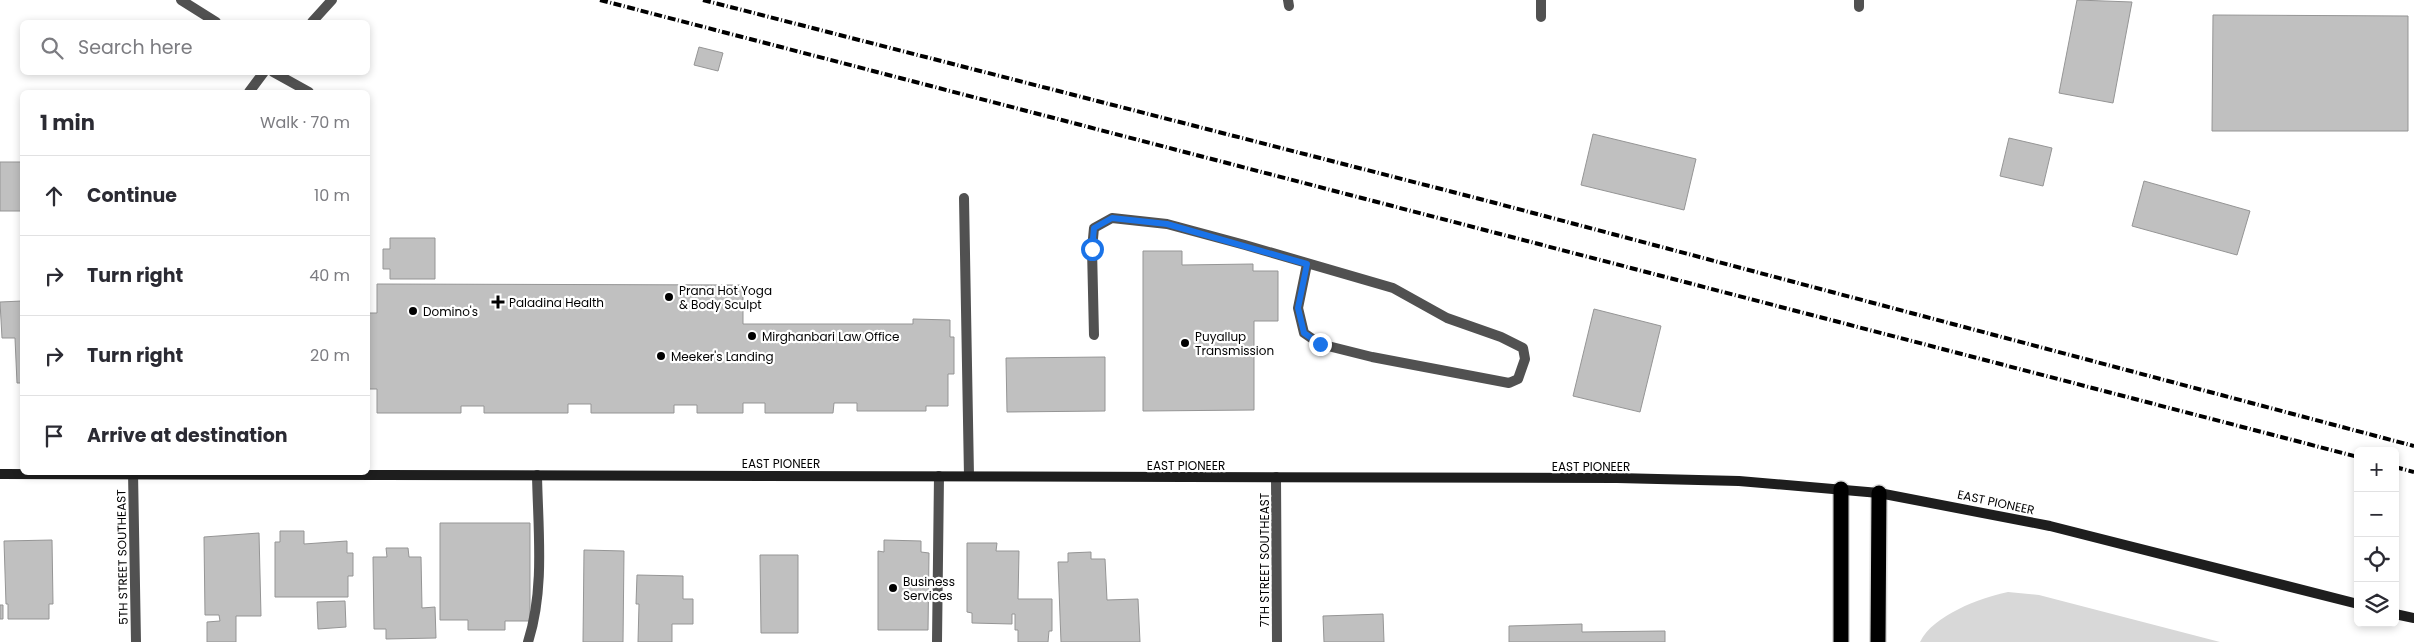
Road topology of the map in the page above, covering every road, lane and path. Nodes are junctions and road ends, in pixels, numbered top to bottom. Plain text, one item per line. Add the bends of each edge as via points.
1 (181, 0) edge
2 (332, 0) edge
3 (1541, 0) edge
4 (1541, 16) dead end
5 (213, 20) edge
6 (314, 20) edge
7 (262, 75) edge
8 (278, 75) edge
9 (250, 90) edge
10 (305, 90) edge
11 (964, 198) dead end
12 (1307, 264) junction
13 (1094, 335) dead end
14 (0, 474) edge
15 (20, 474) edge
16 (370, 474) edge
17 (133, 475) edge
18 (537, 475) junction
19 (939, 476) junction
20 (969, 476) junction
21 (1276, 478) junction
22 (1841, 489) junction
23 (1879, 493) junction
24 (2354, 603) edge
25 (2399, 615) edge
26 (2414, 618) edge
27 (136, 642) edge
28 (528, 642) edge
29 (936, 642) edge
30 (1277, 642) edge
31 (1841, 642) edge
32 (1878, 642) edge

1 - 5 street
2 - 6 street
3 - 4 street
7 - 9 street
8 - 10 street
11 - 20 street
12 - 12 street via 1298,308 1304,333 1320,344 1510,383 1518,379 1525,359 1523,348 1447,318 1393,288
12 - 13 street via 1167,224 1112,218 1094,228
14 - 15 main road, EAST PIONEER
16 - 18 main road, EAST PIONEER
17 - 27 street, 5TH STREET SOUTHEAST
18 - 19 main road, EAST PIONEER
18 - 28 street via 538,595
19 - 20 main road, EAST PIONEER
19 - 29 street
20 - 21 main road, EAST PIONEER
21 - 22 main road, EAST PIONEER via 1729,480
21 - 30 street, 7TH STREET SOUTHEAST
22 - 23 main road, EAST PIONEER
22 - 31 highway
23 - 24 main road, EAST PIONEER via 2050,526
23 - 32 highway
25 - 26 main road

